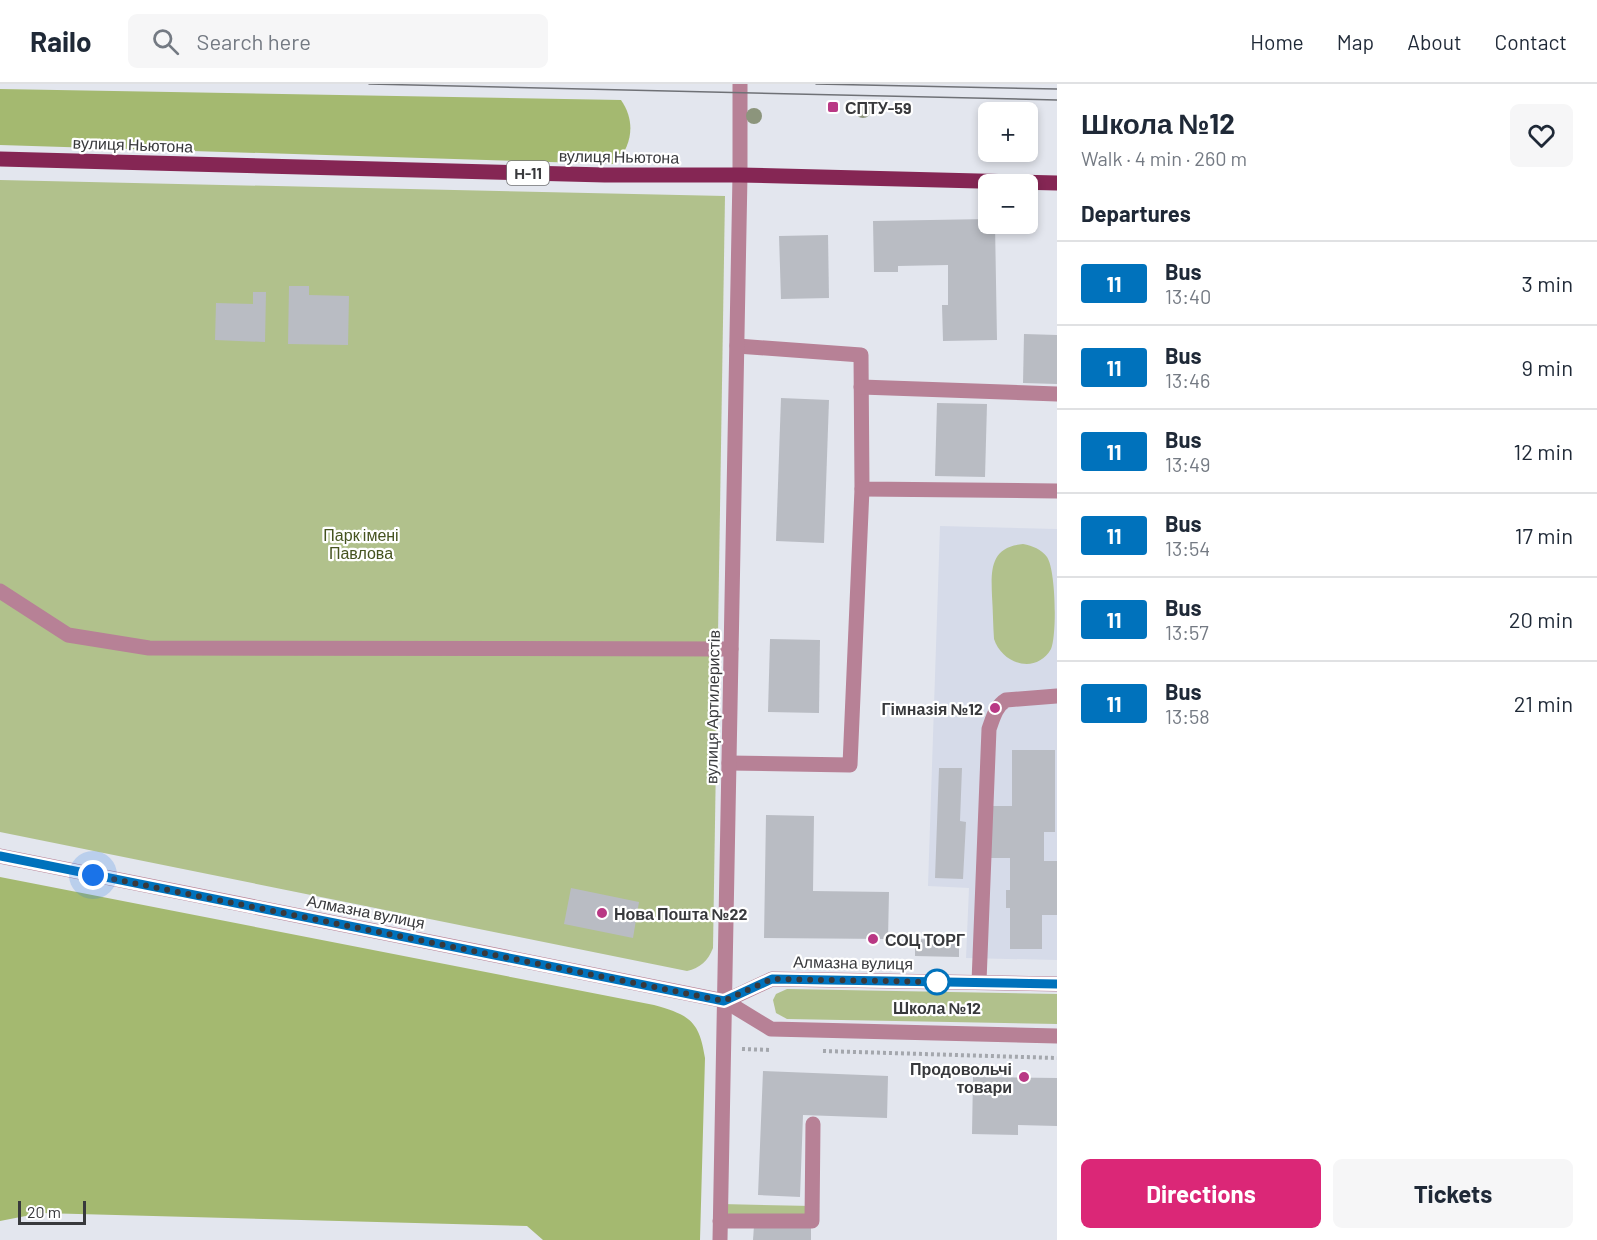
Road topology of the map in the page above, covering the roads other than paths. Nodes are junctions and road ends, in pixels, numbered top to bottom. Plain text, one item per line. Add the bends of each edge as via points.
1 (740, 84) edge
2 (0, 159) edge
3 (740, 175) junction
4 (1057, 183) edge
5 (737, 346) junction
6 (861, 387) junction
7 (1057, 394) edge
8 (862, 489) junction
9 (1057, 490) edge
10 (0, 591) edge
11 (731, 649) junction
12 (1057, 696) edge
13 (729, 763) junction
14 (0, 856) edge
15 (979, 982) junction
16 (1057, 984) edge
17 (724, 1001) junction
18 (1057, 1036) edge
19 (813, 1124) dead end
20 (720, 1221) junction
21 (720, 1240) edge

1 - 3 street, вулиця Артилеристів
2 - 3 main road, вулиця Ньютона / Н-11
3 - 4 main road, вулиця Ньютона / Н-11
3 - 5 street, вулиця Артилеристів
5 - 6 street via 861,355
5 - 11 street, вулиця Артилеристів
6 - 7 street
6 - 8 street
8 - 9 street
8 - 13 street via 850,765
10 - 11 street via 68,635 149,648
11 - 13 street, вулиця Артилеристів
12 - 15 street via 1006,700 997,709 989,729
13 - 17 street, вулиця Артилеристів
14 - 17 street, Алмазна вулиця
15 - 16 street, Алмазна вулиця
15 - 17 street, Алмазна вулиця via 772,979
17 - 18 street, Алмазна вулиця via 771,1029
17 - 20 street, вулиця Артилеристів
19 - 20 street via 812,1221
20 - 21 street, вулиця Артилеристів

